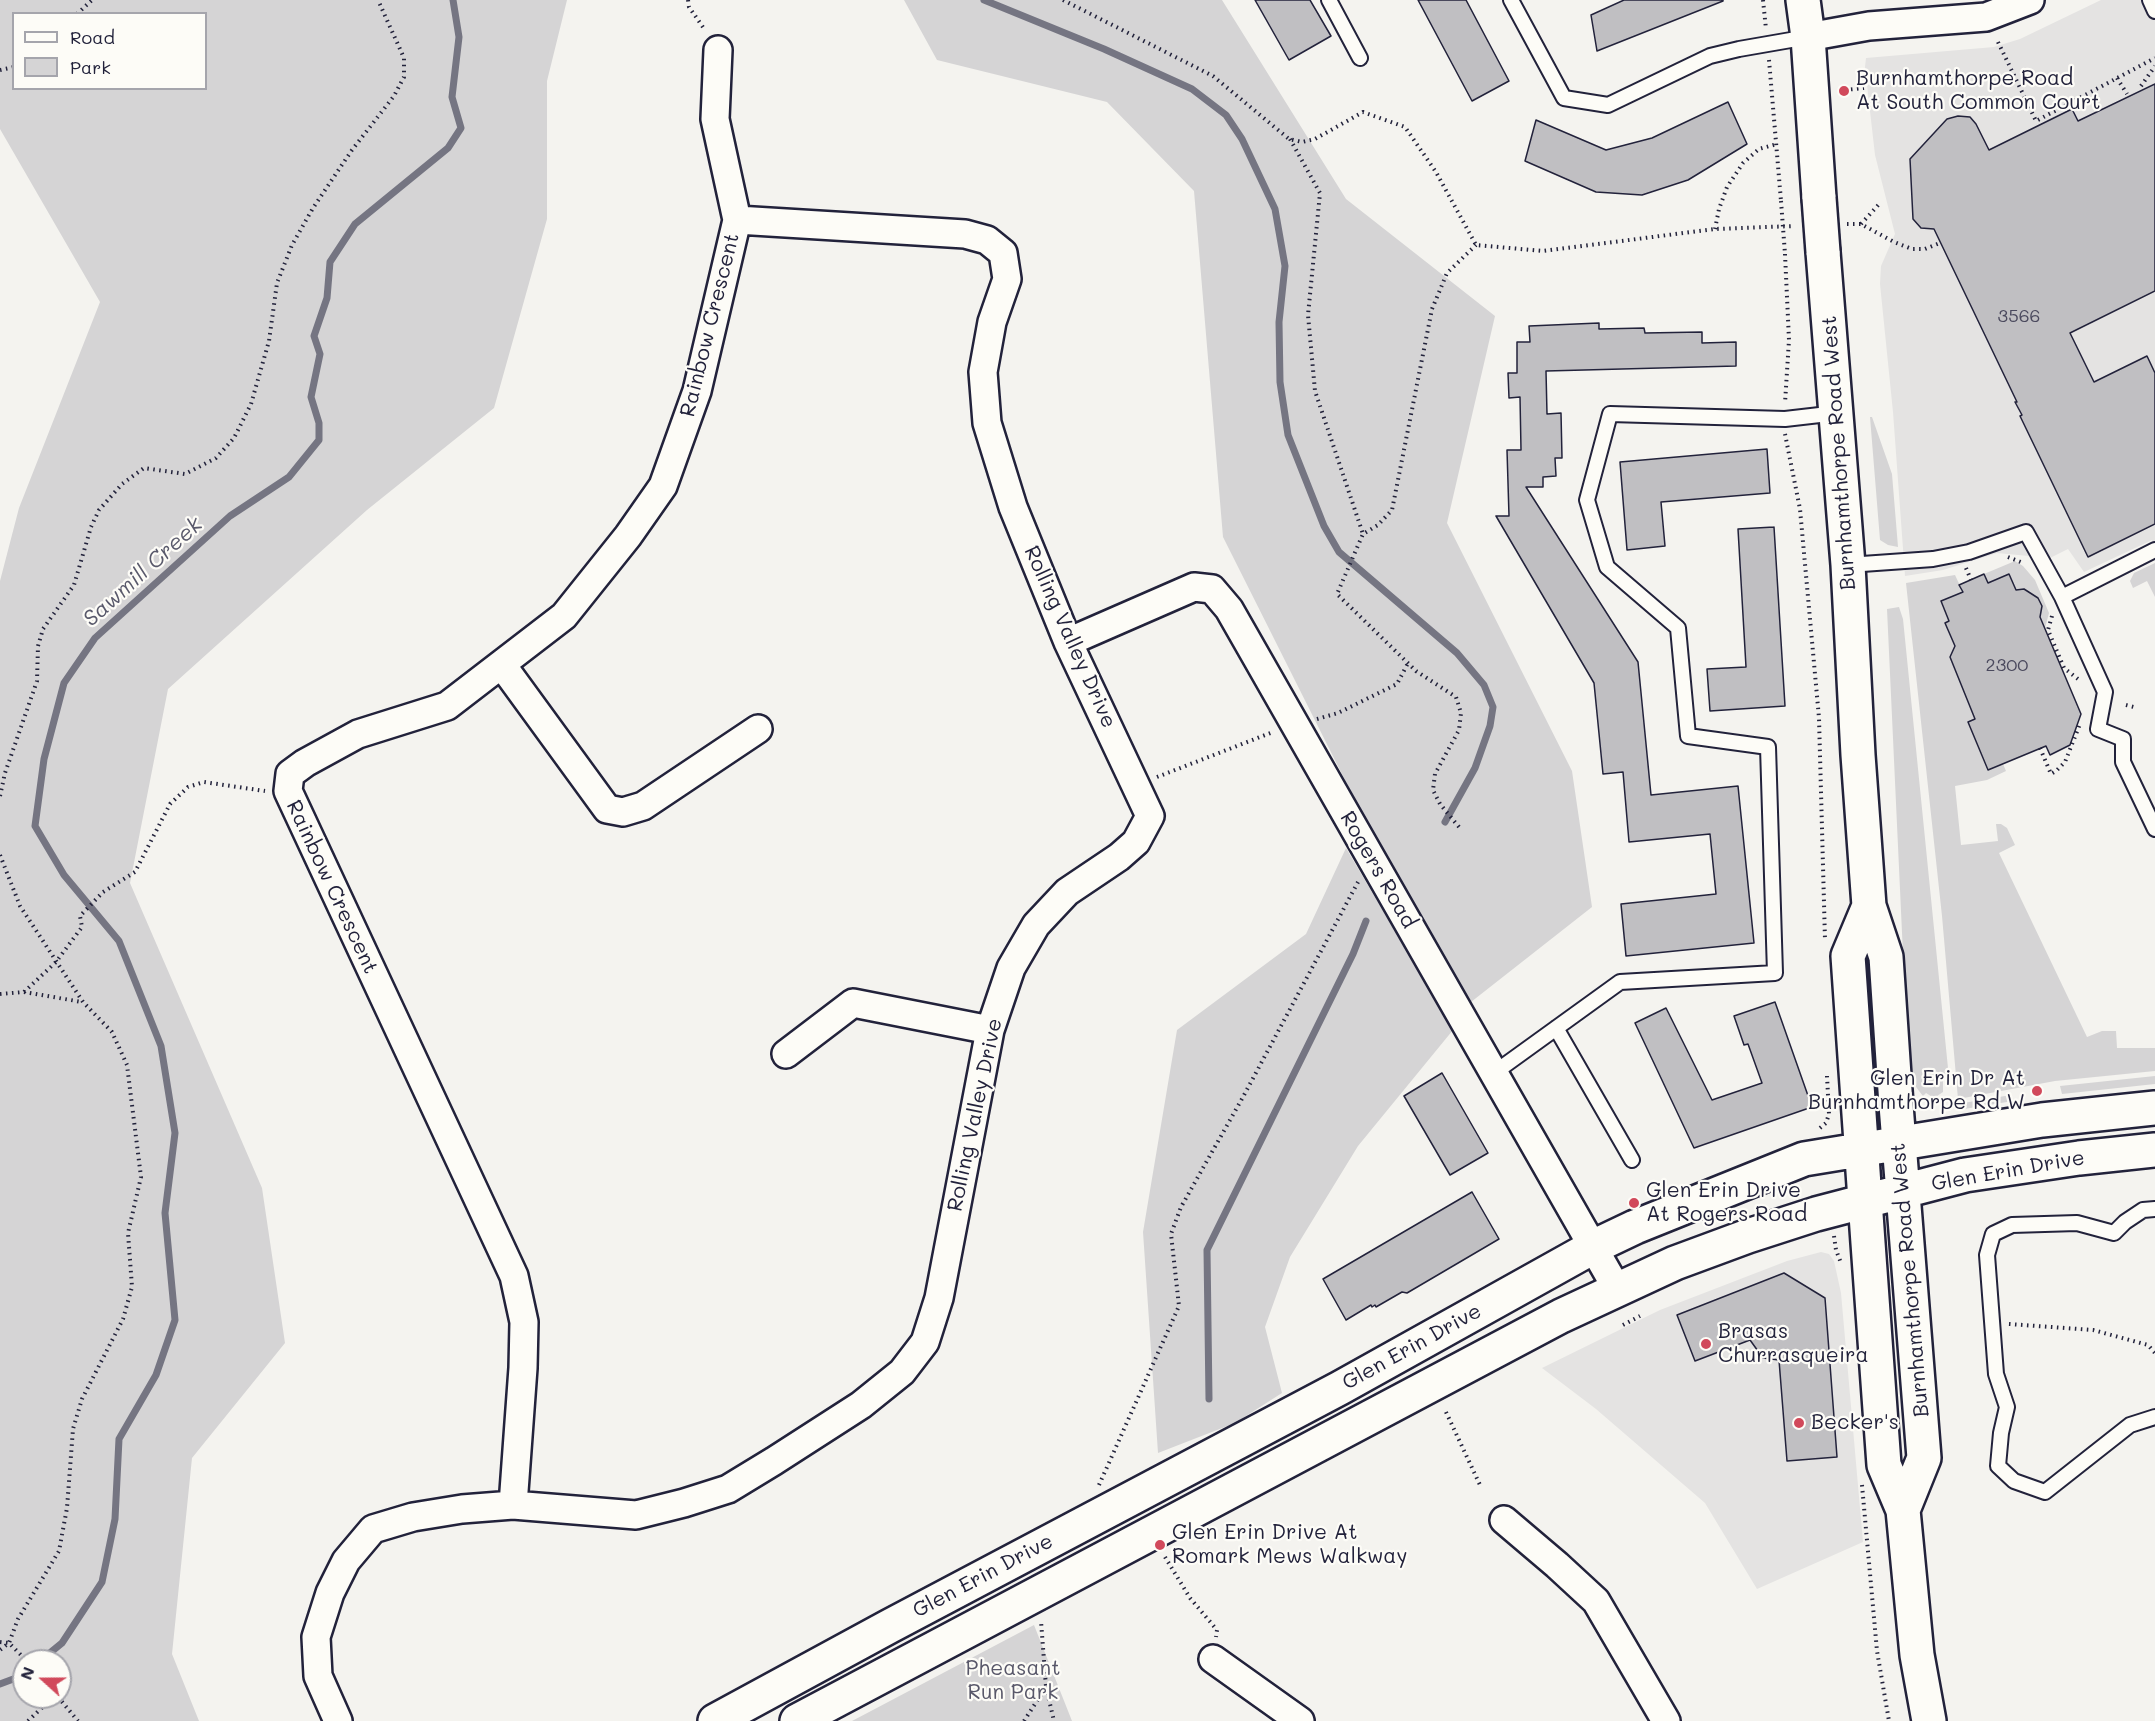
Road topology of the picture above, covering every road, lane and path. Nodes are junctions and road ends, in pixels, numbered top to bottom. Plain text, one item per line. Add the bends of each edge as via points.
1 (92, 0) edge
2 (378, 0) edge
3 (688, 0) edge
4 (1063, 0) edge
5 (1329, 0) edge
6 (1511, 0) edge
7 (1763, 0) edge
8 (1803, 0) edge
9 (2030, 0) edge
10 (2150, 0) edge
11 (2155, 11) edge
12 (79, 12) edge
13 (1766, 28) dead end
14 (1808, 37) junction
15 (1998, 42) dead end
16 (718, 50) joint
17 (1360, 58) dead end
18 (2155, 58) edge
19 (1770, 66) dead end
20 (2155, 66) edge
21 (2150, 74) junction
22 (2155, 76) edge
23 (2118, 78) junction
24 (2141, 86) dead end
25 (1864, 88) dead end
26 (1845, 90) dead end
27 (2127, 94) dead end
28 (1289, 139) junction
29 (1777, 144) junction
30 (1881, 202) dead end
31 (737, 220) junction
32 (1861, 224) junction
33 (1821, 225) junction
34 (1715, 229) junction
35 (1940, 243) dead end
36 (1476, 245) junction
37 (1837, 413) junction
38 (1785, 419) junction
39 (1363, 534) junction
40 (2155, 550) edge
41 (2000, 556) dead end
42 (2024, 564) dead end
43 (1848, 565) junction
44 (1973, 566) dead end
45 (1966, 568) junction
46 (1955, 571) dead end
47 (1971, 580) dead end
48 (2062, 597) junction
49 (2052, 615) dead end
50 (1068, 642) junction
51 (502, 665) junction
52 (2085, 684) dead end
53 (2126, 705) dead end
54 (2134, 707) dead end
55 (2082, 717) dead end
56 (758, 729) dead end
57 (2040, 748) dead end
58 (0, 796) edge
59 (290, 796) junction
60 (1459, 827) dead end
61 (2155, 829) edge
62 (0, 855) edge
63 (1371, 858) junction
64 (1869, 906) junction
65 (1825, 945) dead end
66 (56, 962) junction
67 (24, 992) junction
68 (0, 994) edge
69 (83, 1002) junction
70 (1556, 1028) junction
71 (990, 1030) junction
72 (786, 1054) dead end
73 (1494, 1073) junction
74 (1828, 1073) dead end
75 (2155, 1108) edge
76 (1818, 1129) dead end
77 (1899, 1143) junction
78 (1861, 1149) junction
79 (2155, 1150) edge
80 (1632, 1160) dead end
81 (1903, 1191) junction
82 (1865, 1201) junction
83 (2155, 1209) edge
84 (1593, 1247) junction
85 (1617, 1289) junction
86 (1640, 1316) dead end
87 (1991, 1323) junction
88 (1623, 1325) dead end
89 (2155, 1353) edge
90 (1446, 1412) dead end
91 (2155, 1417) edge
92 (1480, 1485) dead end
93 (1097, 1489) dead end
94 (1863, 1495) dead end
95 (513, 1505) junction
96 (1903, 1510) junction
97 (1504, 1520) dead end
98 (1163, 1553) dead end
99 (1041, 1619) dead end
100 (0, 1642) edge
101 (9, 1643) junction
102 (16, 1649) edge
103 (0, 1650) edge
104 (1213, 1659) joint
105 (1046, 1687) junction
106 (40, 1709) edge
107 (68, 1709) edge
108 (28, 1721) edge
109 (78, 1721) edge
110 (338, 1721) edge
111 (715, 1721) edge
112 (797, 1721) edge
113 (1024, 1721) edge
114 (1054, 1721) edge
115 (1300, 1721) edge
116 (1666, 1721) edge
117 (1889, 1721) edge
118 (1929, 1721) edge

1 - 12 path
2 - 58 path via 404,58 404,77 313,208 292,245 278,283 263,362 234,438 216,458 185,474 144,468 122,484 99,510 74,585 43,629 38,646 37,681 4,773
3 - 16 path
4 - 28 path via 1213,75
5 - 17 lane
6 - 14 lane via 1564,98 1608,105 1710,56
7 - 13 path
8 - 14 street, Burnhamthorpe Road West
9 - 14 street via 1986,16 1869,26
10 - 11 lane
14 - 33 street, Burnhamthorpe Road West
15 - 23 path via 2036,121
16 - 31 street, Rainbow Crescent via 715,119
18 - 23 path
19 - 29 path
20 - 21 path
21 - 22 path
21 - 24 path
23 - 27 path
25 - 26 path
28 - 36 path via 1315,139 1363,112 1405,127 1436,172
28 - 39 path via 1320,193 1308,315 1315,391
29 - 34 path via 1759,149 1743,163 1727,187
29 - 38 path, bridge via 1789,340
30 - 32 path
31 - 50 street, Rolling Valley Drive via 965,234 987,240 1003,253 1007,279 992,322 983,372 987,423 1013,507
31 - 51 street, Rainbow Crescent via 697,391 663,486 564,616
32 - 33 path
32 - 35 path via 1912,249
33 - 34 path
33 - 37 street, Burnhamthorpe Road West
34 - 36 path via 1543,252
36 - 39 path via 1447,273 1432,309 1392,510
37 - 38 lane
37 - 43 street, Burnhamthorpe Road West
38 - 65 path via 1800,509 1819,718
38 - 70 lane via 1610,414 1587,500 1608,567 1678,628 1688,736 1768,747 1775,974 1620,982
39 - 60 path via 1337,594 1416,671 1456,697 1461,713 1459,730 1434,774 1433,790
40 - 48 lane
41 - 42 path
43 - 48 lane via 1969,552 2026,532
43 - 64 street, Burnhamthorpe Road West
44 - 45 path
45 - 46 path
45 - 47 path
48 - 61 lane via 2105,692 2098,729 2123,739 2123,762
49 - 52 path via 2048,630 2064,668
50 - 63 street, Rogers Road via 1194,586 1212,589 1229,609
50 - 71 street, Rolling Valley Drive via 1150,816 1136,842 1067,892 1036,925 1011,968
51 - 56 street via 607,809 623,812 643,806
51 - 59 street, Rainbow Crescent via 447,706 358,734 305,763 290,774
53 - 54 path
55 - 57 path via 2065,762 2051,774
59 - 66 path via 204,782 188,787 170,804 135,872 103,892 80,915 82,927
59 - 95 street, Rainbow Crescent via 514,1276 524,1322
62 - 66 path via 20,906
63 - 73 street, Rogers Road
63 - 93 path via 1181,1207 1171,1234 1179,1306
64 - 77 street, Burnhamthorpe Road West via 1886,957
64 - 78 street, Burnhamthorpe Road West via 1848,956
66 - 67 path
66 - 69 path
67 - 68 path
67 - 69 path
69 - 101 path via 112,1032 126,1065 141,1177 129,1233 132,1287 123,1319 82,1399 73,1429 67,1508 59,1551 18,1619
70 - 73 lane
70 - 80 lane
71 - 72 street via 853,1003
71 - 95 street, Rolling Valley Drive via 939,1298 924,1342 902,1372 861,1405 728,1489 636,1515
73 - 84 street, Rogers Road
74 - 76 path via 1828,1114 1826,1124
75 - 77 street, Glen Erin Drive via 2042,1120
77 - 78 street, Glen Erin Drive
77 - 81 street, Burnhamthorpe Road West
78 - 82 street, Burnhamthorpe Road West
78 - 84 street, Glen Erin Drive via 1804,1159
79 - 81 street, Glen Erin Drive via 1965,1175
81 - 82 street, Glen Erin Drive
81 - 96 street, Burnhamthorpe Road West via 1924,1458
82 - 85 street, Glen Erin Drive via 1748,1236
82 - 96 street, Burnhamthorpe Road West via 1884,1465
83 - 87 lane via 2143,1210 2114,1233 2077,1222 2012,1225 1993,1234 1987,1255
84 - 85 street, Rogers Road
84 - 111 street, Glen Erin Drive via 1340,1388
85 - 112 street, Glen Erin Drive
86 - 88 path
87 - 89 path via 2092,1330 2148,1345
87 - 91 lane via 1996,1374 2007,1407 1998,1466 2014,1481 2045,1492 2130,1425
90 - 92 path
94 - 117 path via 1875,1639
95 - 110 street, Rolling Valley Drive via 413,1517 373,1529 346,1561 330,1593 316,1637 318,1676
96 - 118 street, Burnhamthorpe Road West via 1916,1645
97 - 116 street via 1596,1601
98 - 104 path via 1190,1598 1217,1630
99 - 105 path
100 - 101 path
101 - 102 path
101 - 103 path
104 - 115 street
105 - 113 path
105 - 114 path
106 - 108 path
107 - 109 path

